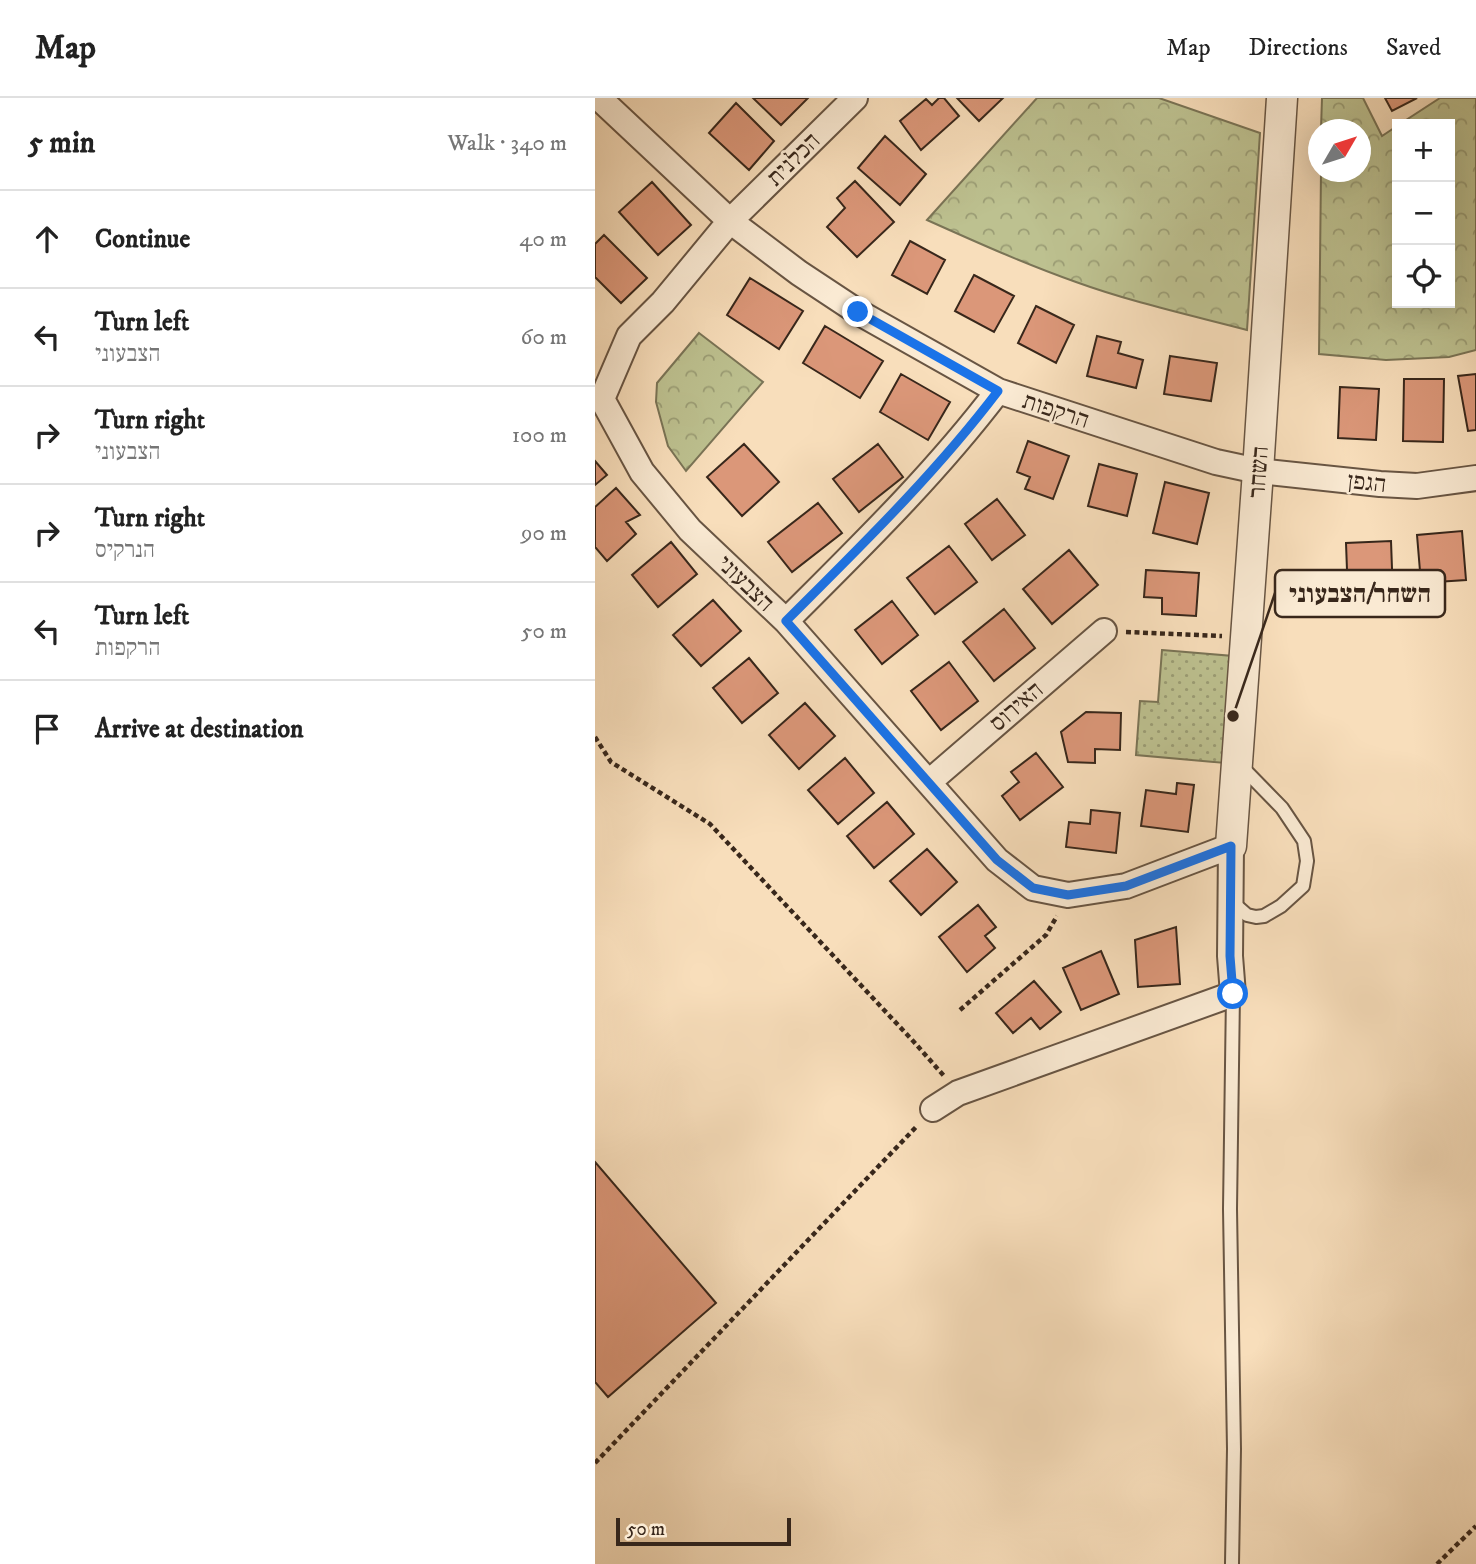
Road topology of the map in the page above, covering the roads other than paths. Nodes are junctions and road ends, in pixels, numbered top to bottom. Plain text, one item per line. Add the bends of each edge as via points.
1 (600, 98) edge
2 (855, 98) edge
3 (1282, 98) edge
4 (730, 221) junction
5 (998, 391) junction
6 (1258, 471) junction
7 (1476, 478) edge
8 (786, 621) junction
9 (1104, 631) road end
10 (1237, 762) junction
11 (929, 782) junction
12 (1231, 846) junction
13 (1230, 901) junction
14 (1233, 994) junction
15 (933, 1109) road end
16 (1232, 1564) edge

1 - 4 street, הרקפות
2 - 4 street, הכלנית
3 - 6 street, השחר
4 - 5 street, הרקפות via 858,312
4 - 8 street, הצבעוני via 629,336 602,399 650,482 690,530
5 - 6 street, הרקפות via 1216,462
5 - 8 street via 912,493
6 - 7 street, הגפן via 1417,486
6 - 10 street, השחר
8 - 11 street, הצבעוני
9 - 11 street, האירוס
10 - 12 street, השחר
10 - 13 lane via 1282,808 1304,841 1307,861 1303,887 1264,916 1247,915
11 - 12 street, הצבעוני via 997,860 1033,888 1068,895 1126,886
12 - 13 street
13 - 14 street
14 - 15 street via 958,1093
14 - 16 lane

